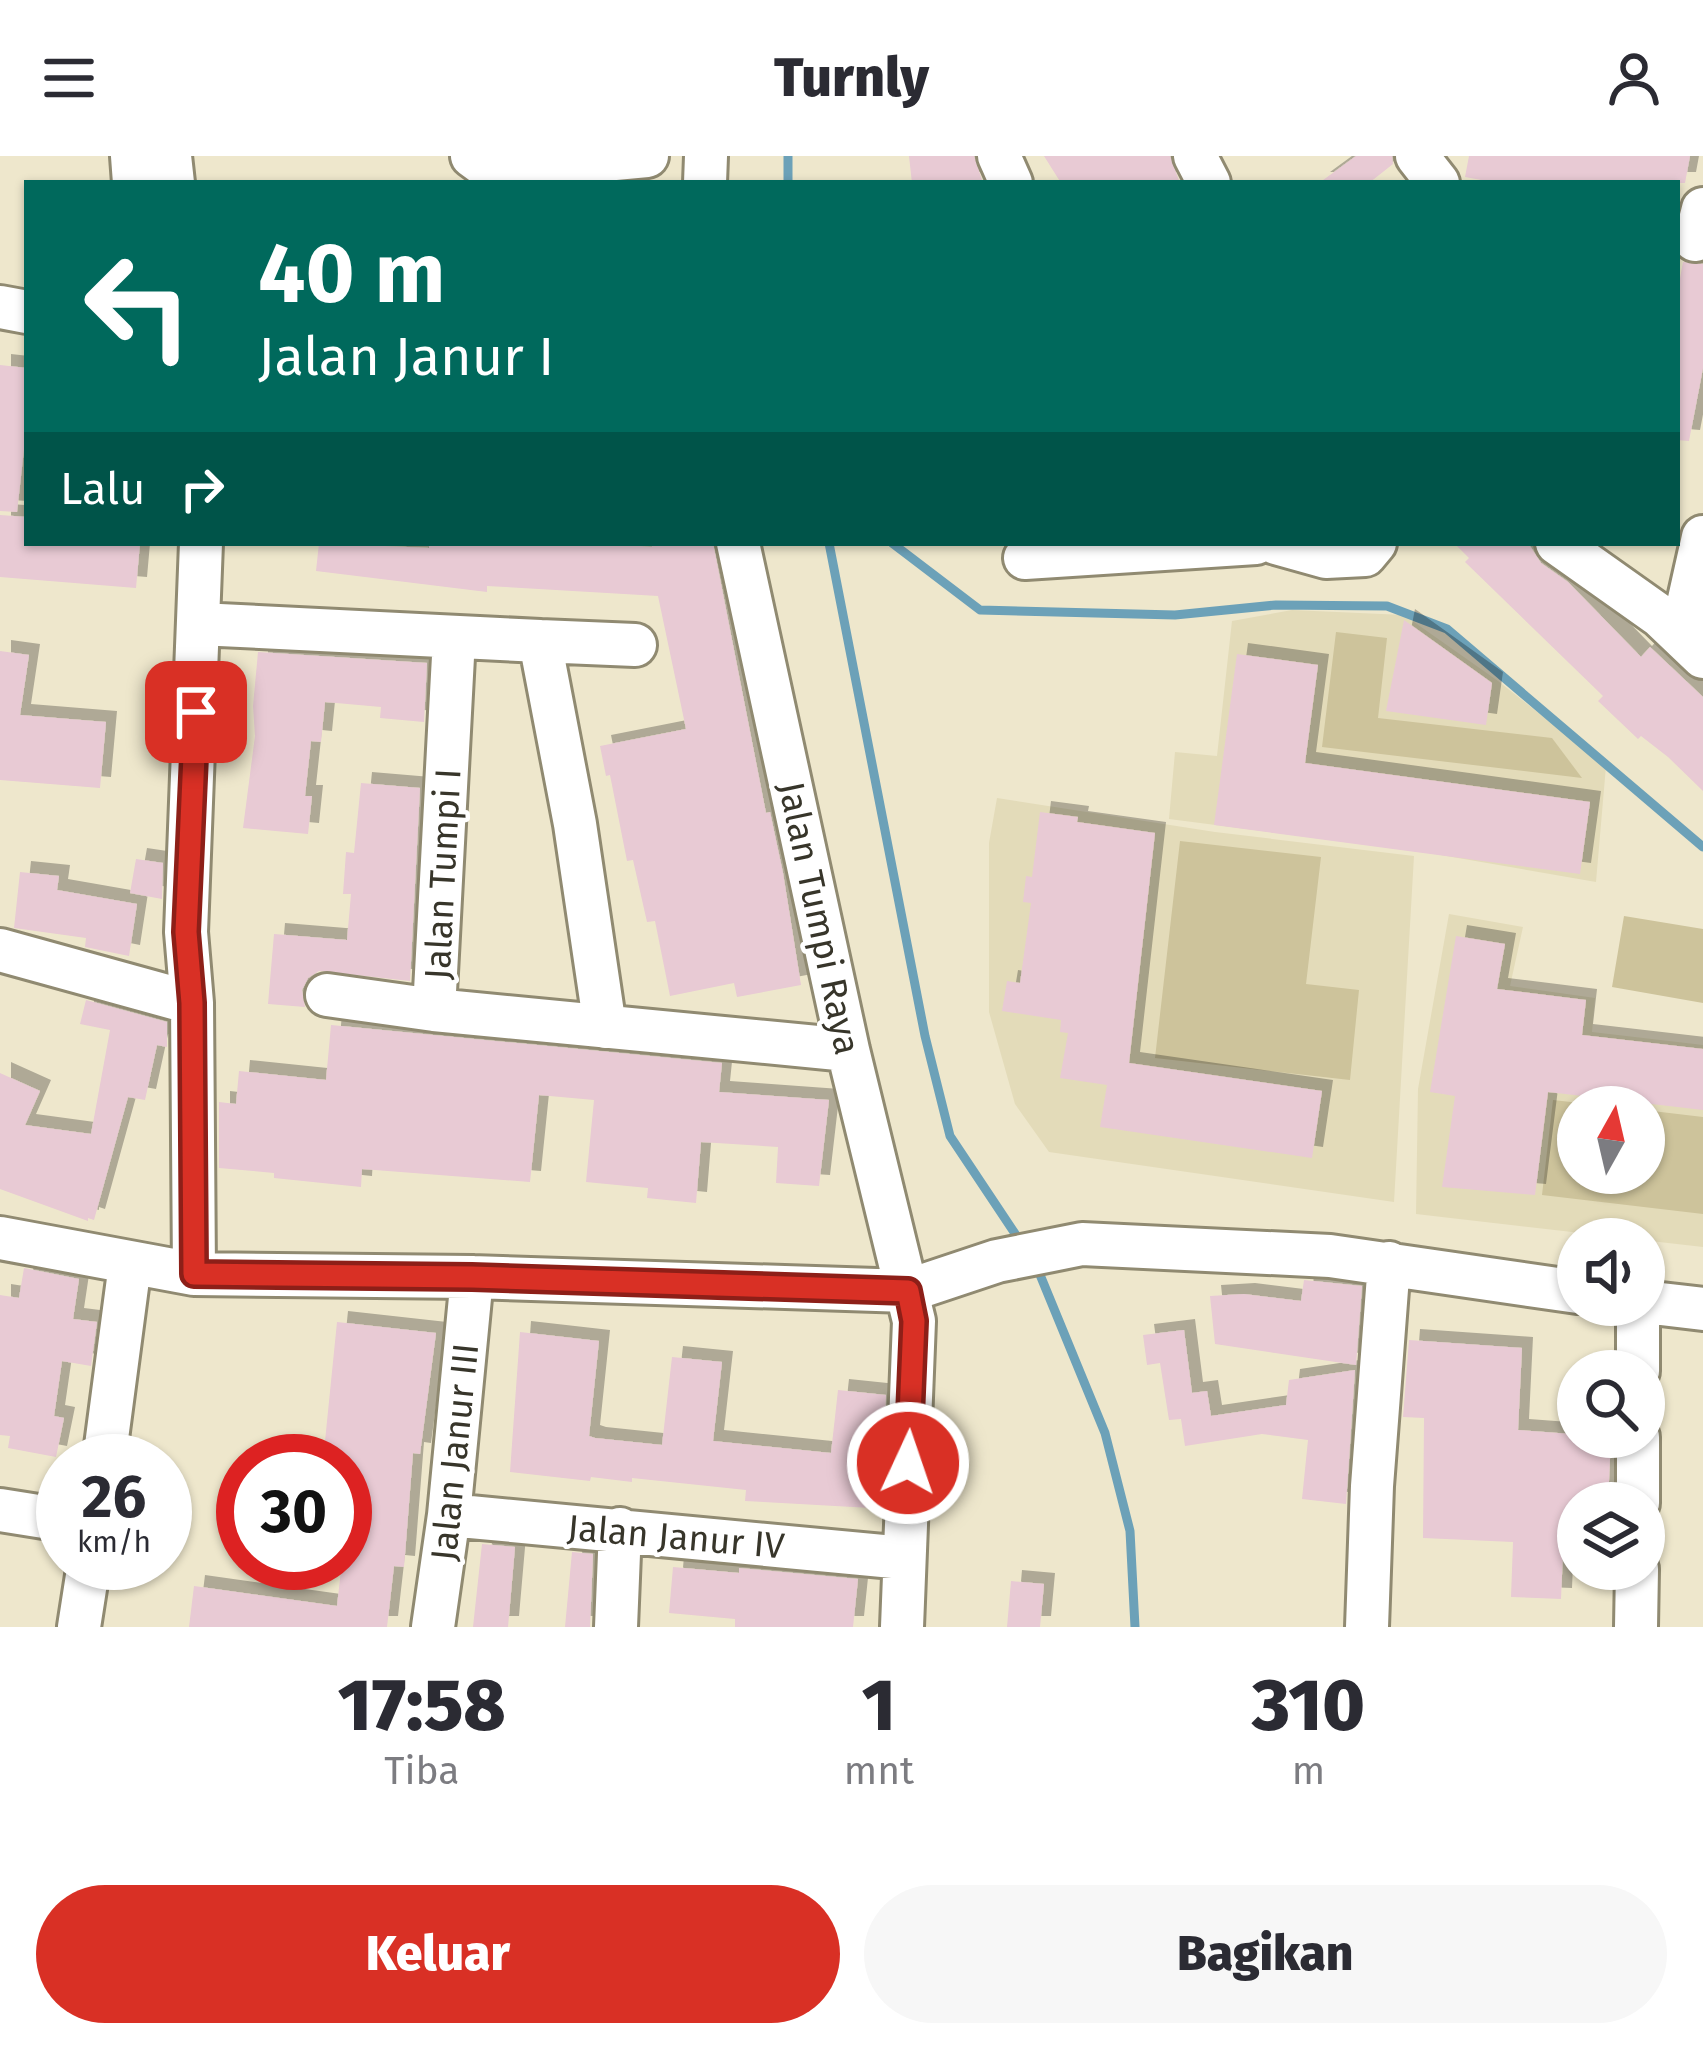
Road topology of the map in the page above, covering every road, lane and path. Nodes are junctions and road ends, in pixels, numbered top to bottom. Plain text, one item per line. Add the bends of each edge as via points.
1 (472, 156) edge
2 (647, 156) edge
3 (1703, 537) edge
4 (201, 546) edge
5 (739, 546) edge
6 (1206, 546) edge
7 (1288, 546) edge
8 (1373, 546) edge
9 (1561, 546) edge
10 (1025, 557) dead end
11 (199, 624) junction
12 (454, 638) junction
13 (540, 641) junction
14 (635, 645) dead end
15 (1692, 646) edge
16 (0, 950) edge
17 (327, 995) dead end
18 (192, 1003) junction
19 (434, 1010) junction
20 (605, 1027) junction
21 (848, 1050) junction
22 (0, 1238) edge
23 (1389, 1263) junction
24 (130, 1264) junction
25 (194, 1274) junction
26 (472, 1277) junction
27 (1557, 1289) edge
28 (908, 1291) junction
29 (1665, 1306) edge
30 (1703, 1310) edge
31 (108, 1434) edge
32 (0, 1510) edge
33 (449, 1515) junction
34 (36, 1516) edge
35 (620, 1529) junction
36 (904, 1558) junction
37 (85, 1590) edge
38 (1637, 1590) edge
39 (79, 1627) edge
40 (433, 1627) edge
41 (616, 1627) edge
42 (902, 1627) edge
43 (1367, 1627) edge
44 (1636, 1627) edge

1 - 2 street via 487,167 518,168
3 - 15 street
4 - 11 street
5 - 21 street, Jalan Tumpi Raya
6 - 10 street
7 - 8 street via 1326,556 1365,555
9 - 15 street
11 - 12 street
11 - 18 street via 186,932
12 - 13 street
12 - 19 street, Jalan Tumpi I
13 - 14 street
13 - 20 street
16 - 18 street
17 - 19 street
18 - 25 street
19 - 20 street, Jalan Tumpi I
20 - 21 street, Jalan Tumpi I
21 - 28 street, Jalan Tumpi Raya
22 - 24 street
23 - 27 street
23 - 28 street via 1082,1244
23 - 43 street
24 - 25 street
24 - 31 street
25 - 26 street
26 - 28 street
26 - 33 street, Jalan Janur III
28 - 36 street, Jalan Tumpi Raya via 914,1321
29 - 30 street
32 - 34 street
33 - 35 street, Jalan Janur IV
33 - 40 street, Jalan Janur III
35 - 36 street, Jalan Janur IV
35 - 41 street
36 - 42 street, Jalan Tumpi Raya
37 - 39 street
38 - 44 street

